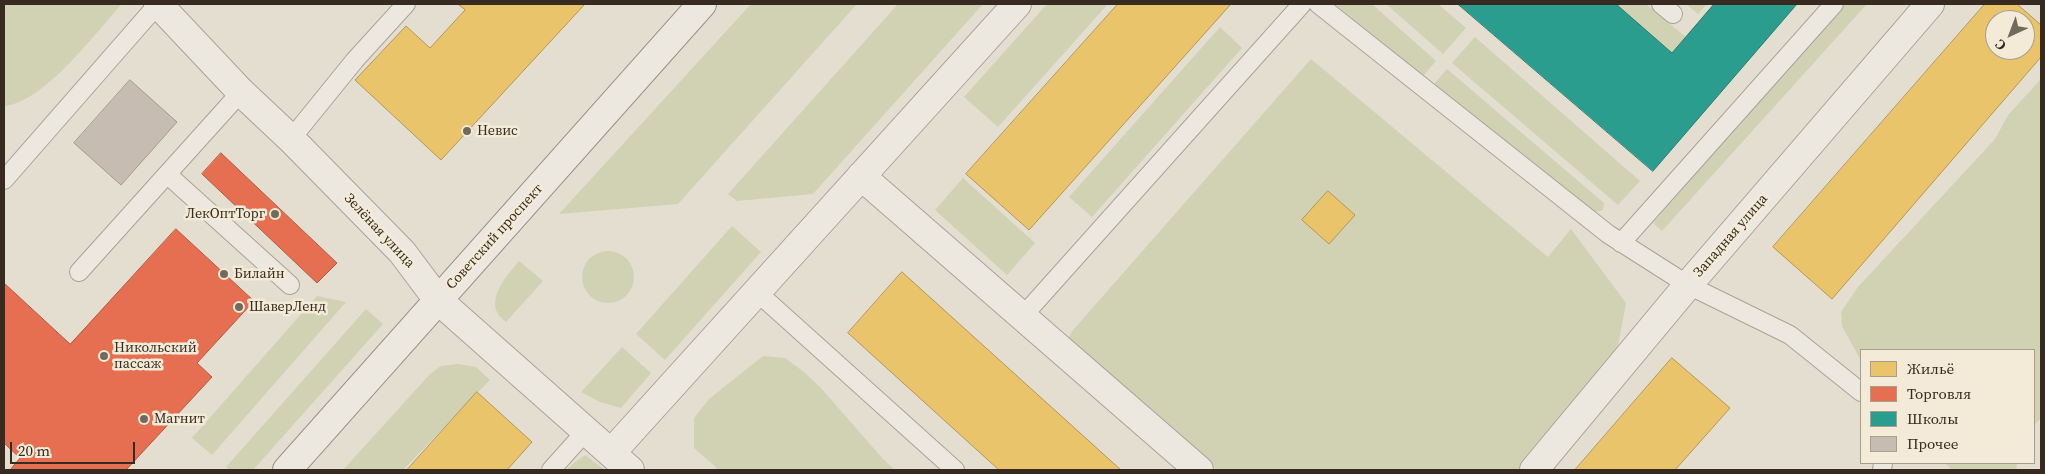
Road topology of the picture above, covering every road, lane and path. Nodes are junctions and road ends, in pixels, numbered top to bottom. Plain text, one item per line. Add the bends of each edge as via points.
1 (158, 4) edge
2 (406, 4) edge
3 (702, 4) edge
4 (1017, 4) edge
5 (1302, 4) edge
6 (1318, 4) edge
7 (1834, 4) edge
8 (1930, 4) edge
9 (241, 92) junction
10 (291, 139) junction
11 (168, 174) junction
12 (861, 176) junction
13 (4, 180) edge
14 (1621, 243) junction
15 (79, 272) dead end
16 (290, 285) dead end
17 (1688, 286) junction
18 (757, 292) junction
19 (438, 300) junction
20 (1022, 317) junction
21 (1860, 391) edge
22 (586, 431) junction
23 (620, 462) edge
24 (287, 470) edge
25 (551, 470) edge
26 (955, 470) edge
27 (1199, 470) edge
28 (1534, 470) edge

1 - 9 street, Зелёная улица
1 - 13 lane
2 - 10 lane via 355,60
3 - 19 street, Советский проспект
4 - 12 street
5 - 20 lane
6 - 14 lane
7 - 14 lane
8 - 17 street, Западная улица
9 - 10 street, Зелёная улица
9 - 11 lane
10 - 19 street, Зелёная улица via 402,252
11 - 15 lane
11 - 16 lane
12 - 18 street
12 - 20 street
14 - 17 lane
17 - 21 lane via 1790,335
17 - 28 street, Западная улица
18 - 23 street
18 - 26 lane
19 - 22 street, Зелёная улица
19 - 24 street, Советский проспект
20 - 27 street
22 - 23 street, Зелёная улица
22 - 25 lane

